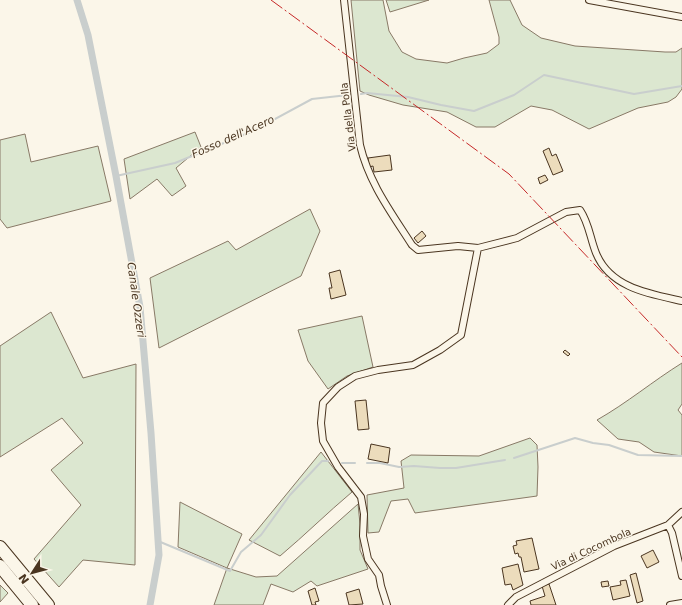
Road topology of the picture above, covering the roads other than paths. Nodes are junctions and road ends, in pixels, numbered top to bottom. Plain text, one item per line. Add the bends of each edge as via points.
1 (344, 0) edge
2 (589, 0) edge
3 (682, 17) edge
4 (478, 248) junction
5 (682, 301) edge
6 (682, 512) edge
7 (668, 525) junction
8 (0, 547) edge
9 (0, 566) edge
10 (682, 576) edge
11 (682, 603) edge
12 (32, 605) edge
13 (48, 605) edge
14 (387, 605) edge
15 (508, 605) edge
16 (670, 605) edge

1 - 4 street, Via della Polla via 360,145 364,163 377,190 412,245 418,250 458,246
2 - 3 street
4 - 5 street via 517,238 566,212 580,210 586,218 596,253 602,265 613,277 641,292
4 - 14 street via 461,335 413,365 355,376 338,387 323,403 323,441 338,467 361,497 364,514 363,536 368,559 379,575
6 - 7 street, Via di Cocombola
7 - 10 street
7 - 15 street, Via di Cocombola via 614,546 516,597
8 - 13 highway
9 - 12 highway
11 - 16 street

